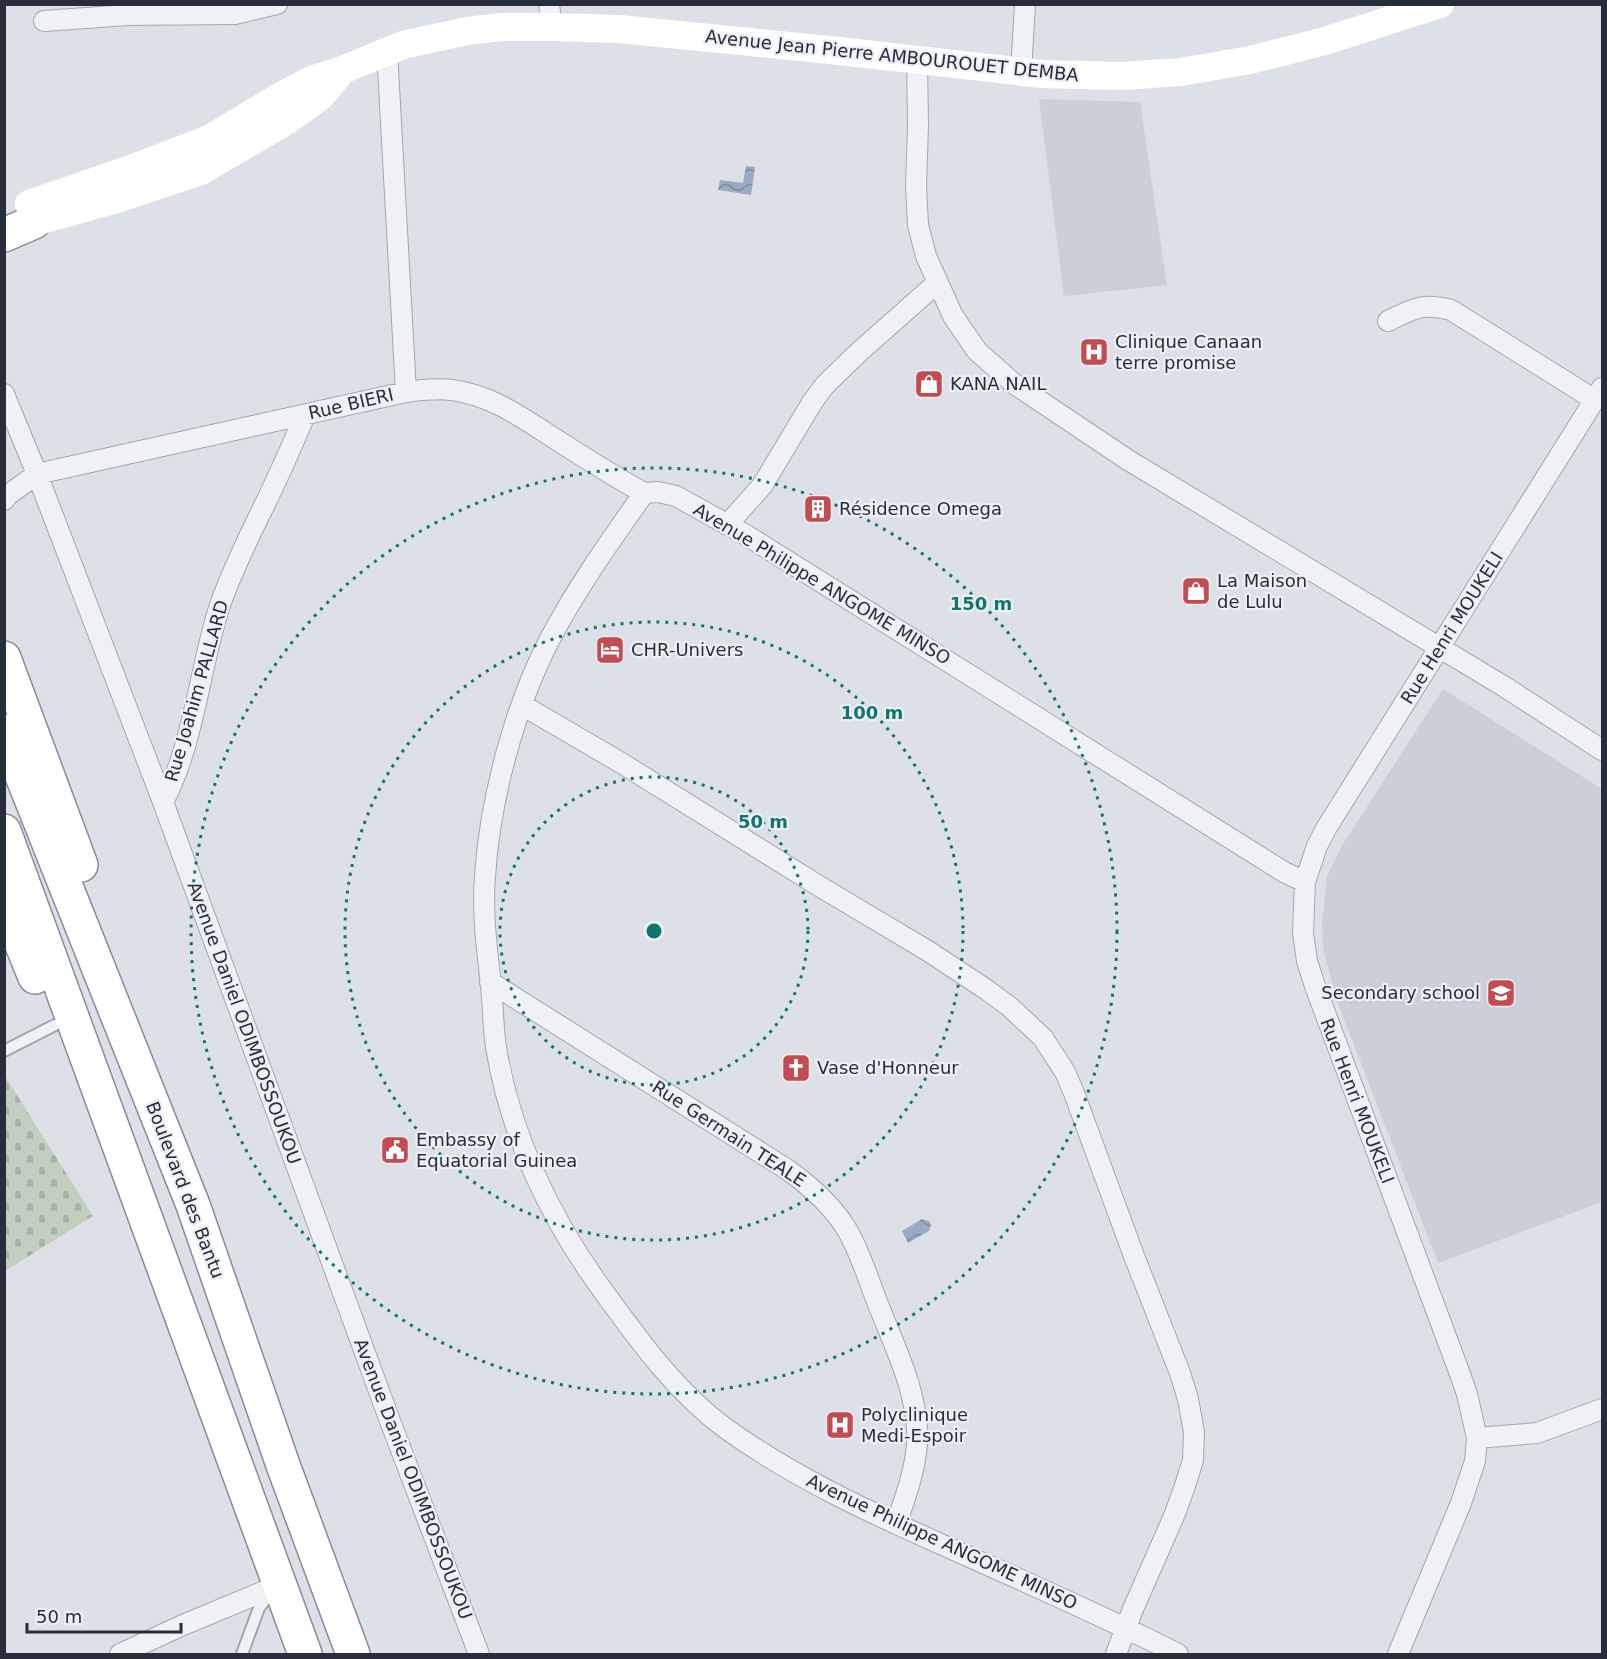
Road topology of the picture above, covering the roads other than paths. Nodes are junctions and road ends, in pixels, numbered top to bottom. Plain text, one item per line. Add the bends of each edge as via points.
1 (278, 4) edge
2 (1025, 4) edge
3 (1440, 4) edge
4 (551, 16) edge
5 (44, 21) dead end
6 (387, 51) junction
7 (917, 60) junction
8 (1021, 72) junction
9 (14, 219) edge
10 (937, 283) junction
11 (1388, 321) dead end
12 (406, 392) junction
13 (4, 394) edge
14 (1599, 394) edge
15 (305, 415) junction
16 (37, 474) junction
17 (644, 493) junction
18 (4, 500) edge
19 (727, 525) junction
20 (1439, 648) junction
21 (4, 658) edge
22 (522, 705) junction
23 (4, 731) edge
24 (1602, 750) edge
25 (163, 802) junction
26 (4, 831) edge
27 (1305, 882) junction
28 (4, 901) edge
29 (490, 982) junction
30 (55, 1025) junction
31 (4, 1051) edge
32 (193, 1205) junction
33 (148, 1223) junction
34 (1602, 1409) edge
35 (1477, 1437) junction
36 (896, 1524) junction
37 (279, 1585) junction
38 (1126, 1627) junction
39 (120, 1654) edge
40 (242, 1654) edge
41 (305, 1654) edge
42 (353, 1654) edge
43 (479, 1654) edge
44 (1116, 1654) edge
45 (1178, 1654) edge
46 (1398, 1654) edge

1 - 5 street via 235,14
2 - 8 street
3 - 8 main road, Avenue Jean Pierre AMBOUROUET DEMBA via 1325,41 1214,67 1121,76
4 - 6 main road, Avenue Jean Pierre AMBOUROUET DEMBA via 416,41
4 - 7 main road, Avenue Jean Pierre AMBOUROUET DEMBA via 619,30
6 - 9 main road, Avenue Jean Pierre AMBOUROUET DEMBA via 342,70 320,97 288,120 201,171 120,198
6 - 12 street
7 - 8 main road, Avenue Jean Pierre AMBOUROUET DEMBA
7 - 10 street via 918,225
10 - 19 street via 825,385 762,486
10 - 20 street via 977,351 1013,383 1128,460
11 - 14 street via 1423,306 1451,310
12 - 15 street, Rue BIERI
12 - 17 street, Rue BIERI via 454,390 488,399
13 - 16 street, Avenue Daniel ODIMBOSSOUKOU
14 - 20 street, Rue Henri MOUKELI
15 - 16 street, Rue BIERI
15 - 25 street, Rue Joahim PALLARD via 220,605 178,769
16 - 18 street
16 - 25 street, Avenue Daniel ODIMBOSSOUKOU
17 - 19 street, Avenue Philippe ANGOME MINSO via 676,496
17 - 22 street, Avenue Philippe ANGOME MINSO via 597,558 550,639
19 - 27 street, Avenue Philippe ANGOME MINSO
20 - 24 street
20 - 27 street, Rue Henri MOUKELI via 1327,827
21 - 32 highway via 179,1135
22 - 29 street, Avenue Philippe ANGOME MINSO via 505,757 487,851 484,921
22 - 38 street via 928,951 1030,1024 1054,1052 1074,1093 1180,1373 1194,1432 1193,1460 1185,1486
23 - 32 highway, Boulevard des Bantu
25 - 43 street, Avenue Daniel ODIMBOSSOUKOU
26 - 33 highway
27 - 35 street, Rue Henri MOUKELI via 1303,933 1307,961 1460,1374
28 - 30 highway
29 - 36 street, Avenue Philippe ANGOME MINSO via 496,1046 511,1111 525,1149 559,1223 634,1334 672,1379 723,1426 773,1460
29 - 36 street, Rue Germain TEALE via 788,1170 831,1208 847,1229 911,1392 917,1444
30 - 31 lane
30 - 33 highway via 113,1161
32 - 42 highway, Boulevard des Bantu
33 - 37 highway
34 - 35 street via 1537,1433
35 - 46 street, Rue Henri MOUKELI via 1475,1461 1461,1503
36 - 38 street, Avenue Philippe ANGOME MINSO
37 - 39 street
37 - 40 lane via 259,1608
37 - 41 highway
38 - 44 street
38 - 45 street, Avenue Philippe ANGOME MINSO

